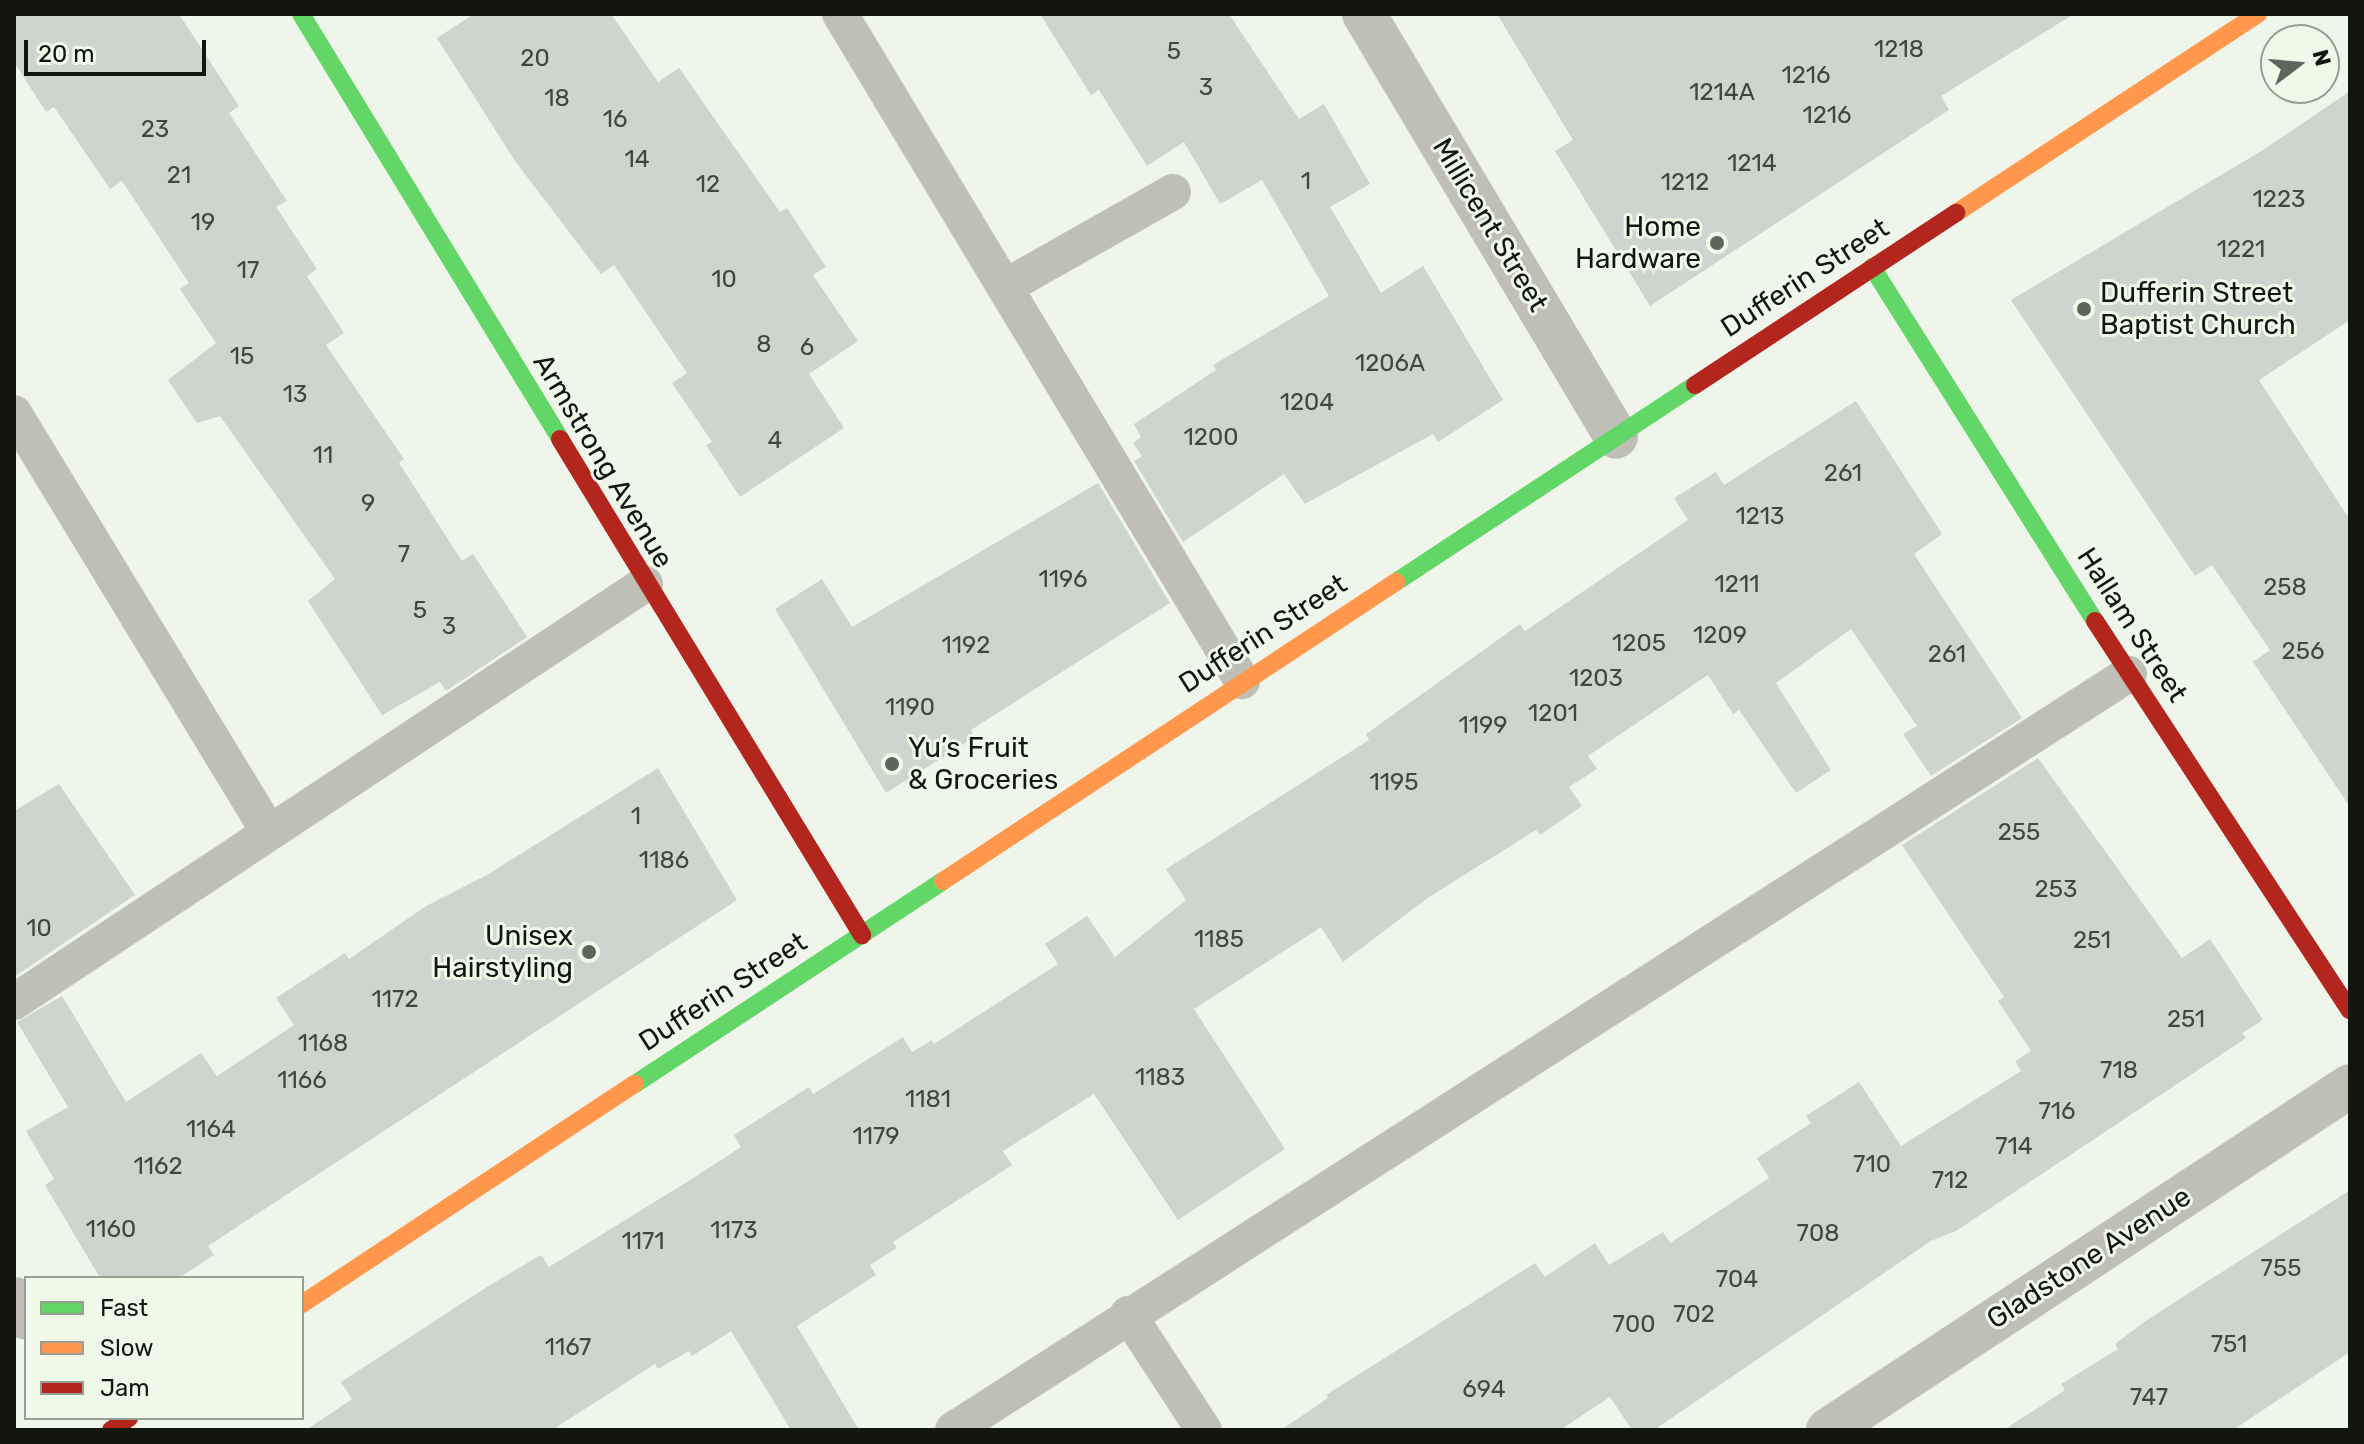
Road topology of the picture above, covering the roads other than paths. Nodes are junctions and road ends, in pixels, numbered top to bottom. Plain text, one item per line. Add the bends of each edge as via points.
1 (301, 14) edge
2 (840, 14) edge
3 (1364, 14) edge
4 (2258, 14) edge
5 (1173, 192) dead end
6 (1872, 267) junction
7 (1005, 287) junction
8 (14, 413) edge
9 (1616, 436) junction
10 (645, 584) junction
11 (2129, 674) junction
12 (1242, 681) junction
13 (268, 831) junction
14 (862, 935) junction
15 (14, 1002) edge
16 (2350, 1010) edge
17 (2350, 1086) edge
18 (304, 1303) edge
19 (1128, 1314) junction
20 (953, 1430) edge
21 (1204, 1430) edge
22 (1828, 1430) edge

1 - 10 main road, Armstrong Avenue
2 - 7 lane
3 - 9 street, Millicent Street
4 - 6 main road, Dufferin Street
5 - 7 lane
6 - 9 main road, Dufferin Street
6 - 11 main road, Hallam Street
7 - 12 lane
8 - 13 lane
9 - 12 main road, Dufferin Street
10 - 13 lane
10 - 14 main road, Armstrong Avenue
11 - 16 main road, Hallam Street
11 - 19 lane
12 - 14 main road, Dufferin Street
13 - 15 lane
14 - 18 main road, Dufferin Street
17 - 22 street, Gladstone Avenue
19 - 20 lane
19 - 21 lane

